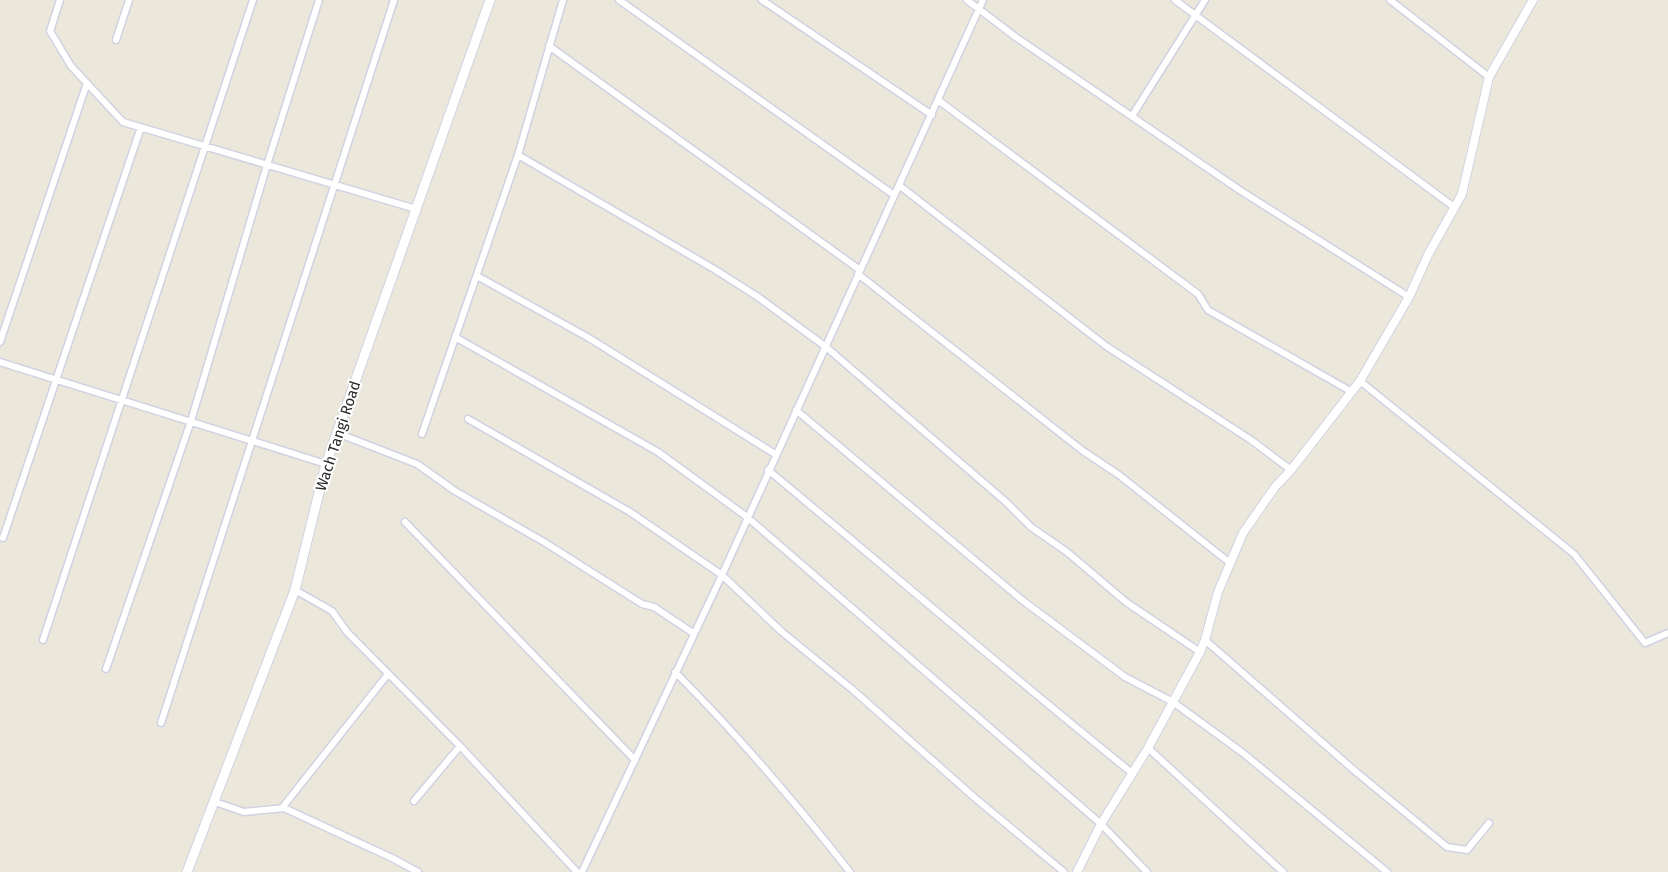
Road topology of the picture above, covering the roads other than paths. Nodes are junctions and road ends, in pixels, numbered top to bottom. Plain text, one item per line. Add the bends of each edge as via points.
1 (60, 0) edge
2 (129, 0) edge
3 (253, 0) edge
4 (319, 0) edge
5 (394, 0) edge
6 (490, 0) edge
7 (563, 0) edge
8 (620, 0) edge
9 (762, 0) edge
10 (967, 0) edge
11 (983, 0) edge
12 (1176, 0) edge
13 (1205, 0) edge
14 (1390, 0) edge
15 (1532, 0) edge
16 (979, 9) junction
17 (1196, 15) junction
18 (116, 40) dead end
19 (549, 46) junction
20 (1489, 77) junction
21 (87, 83) junction
22 (938, 100) junction
23 (932, 115) junction
24 (1132, 116) junction
25 (140, 127) junction
26 (205, 146) junction
27 (518, 155) junction
28 (267, 165) junction
29 (334, 185) junction
30 (900, 186) junction
31 (894, 195) junction
32 (1454, 207) junction
33 (416, 210) junction
34 (859, 272) junction
35 (477, 276) junction
36 (1408, 297) junction
37 (455, 338) junction
38 (0, 342) edge
39 (826, 347) junction
40 (0, 362) edge
41 (56, 380) junction
42 (1360, 381) junction
43 (1352, 392) junction
44 (122, 400) junction
45 (796, 410) junction
46 (468, 419) dead end
47 (191, 421) junction
48 (337, 434) junction
49 (422, 434) dead end
50 (252, 441) junction
51 (776, 454) junction
52 (326, 464) junction
53 (768, 470) junction
54 (1291, 470) junction
55 (747, 517) junction
56 (405, 522) dead end
57 (3, 538) dead end
58 (1230, 563) junction
59 (722, 575) junction
60 (295, 590) junction
61 (1668, 633) edge
62 (693, 634) junction
63 (43, 640) dead end
64 (1205, 640) junction
65 (1200, 652) junction
66 (106, 669) dead end
67 (676, 672) junction
68 (388, 674) junction
69 (1173, 702) junction
70 (161, 723) dead end
71 (460, 746) junction
72 (1148, 748) junction
73 (635, 760) junction
74 (1132, 773) junction
75 (215, 802) junction
76 (414, 802) dead end
77 (282, 808) junction
78 (1489, 823) dead end
79 (1101, 824) junction
80 (191, 871) edge
81 (418, 872) edge
82 (577, 872) edge
83 (582, 872) edge
84 (850, 872) edge
85 (1064, 872) edge
86 (1077, 872) edge
87 (1147, 872) edge
88 (1283, 872) edge
89 (1387, 872) edge

1 - 21 street via 50,31 71,66
2 - 18 street
3 - 26 street
4 - 28 street
5 - 29 street
6 - 33 main road, Wach Tangi Road
7 - 19 street
8 - 31 street
9 - 23 street
10 - 16 street
11 - 16 street
12 - 17 street
13 - 17 street
14 - 20 street
15 - 20 street
16 - 22 street
16 - 24 street
17 - 24 street
17 - 32 street
19 - 27 street
19 - 34 street
20 - 32 street via 1462,194
21 - 25 street via 123,122
21 - 38 street
22 - 23 street
22 - 43 street via 1198,294 1208,310
23 - 30 street
24 - 36 street via 1241,191
25 - 26 street
25 - 41 street
26 - 28 street
26 - 44 street
27 - 35 street
27 - 39 street via 714,269
28 - 29 street
28 - 47 street
29 - 33 street
29 - 50 street
30 - 31 street
30 - 54 street via 1106,346 1251,440
31 - 34 street
32 - 36 street
33 - 48 main road, Wach Tangi Road
34 - 39 street
34 - 58 street via 1083,451 1120,475
35 - 37 street
35 - 51 street via 590,338
36 - 42 street
37 - 49 street
37 - 55 street via 658,452
39 - 45 street
39 - 65 street via 1031,527 1067,552 1126,602
40 - 41 street
41 - 44 street
41 - 57 street
42 - 43 street
42 - 61 street via 1574,554 1645,642
43 - 54 street
44 - 47 street
44 - 63 street
45 - 51 street
45 - 69 street via 1022,600 1125,677
46 - 59 street via 630,512
47 - 50 street
47 - 66 street
48 - 52 main road, Wach Tangi Road
48 - 62 street via 416,464 455,491 642,604 654,607
50 - 52 street
50 - 70 street
51 - 53 street
52 - 60 main road, Wach Tangi Road
53 - 55 street
53 - 74 street
54 - 58 street via 1243,533
55 - 59 street
55 - 79 street
56 - 73 street
58 - 64 street
59 - 62 street
59 - 85 street via 782,632
60 - 68 street via 332,611 347,632
60 - 75 main road, Wach Tangi Road
62 - 67 street
64 - 65 street
64 - 78 street via 1447,847 1467,850
65 - 69 street
67 - 73 street
67 - 84 street via 800,808
68 - 71 street
68 - 77 street
69 - 72 street
69 - 89 street via 1243,753
71 - 76 street
71 - 82 street
72 - 74 street
72 - 88 street
73 - 83 street
74 - 79 street
75 - 77 street via 244,812
75 - 80 main road, Wach Tangi Road
77 - 81 street
79 - 86 street
79 - 87 street

